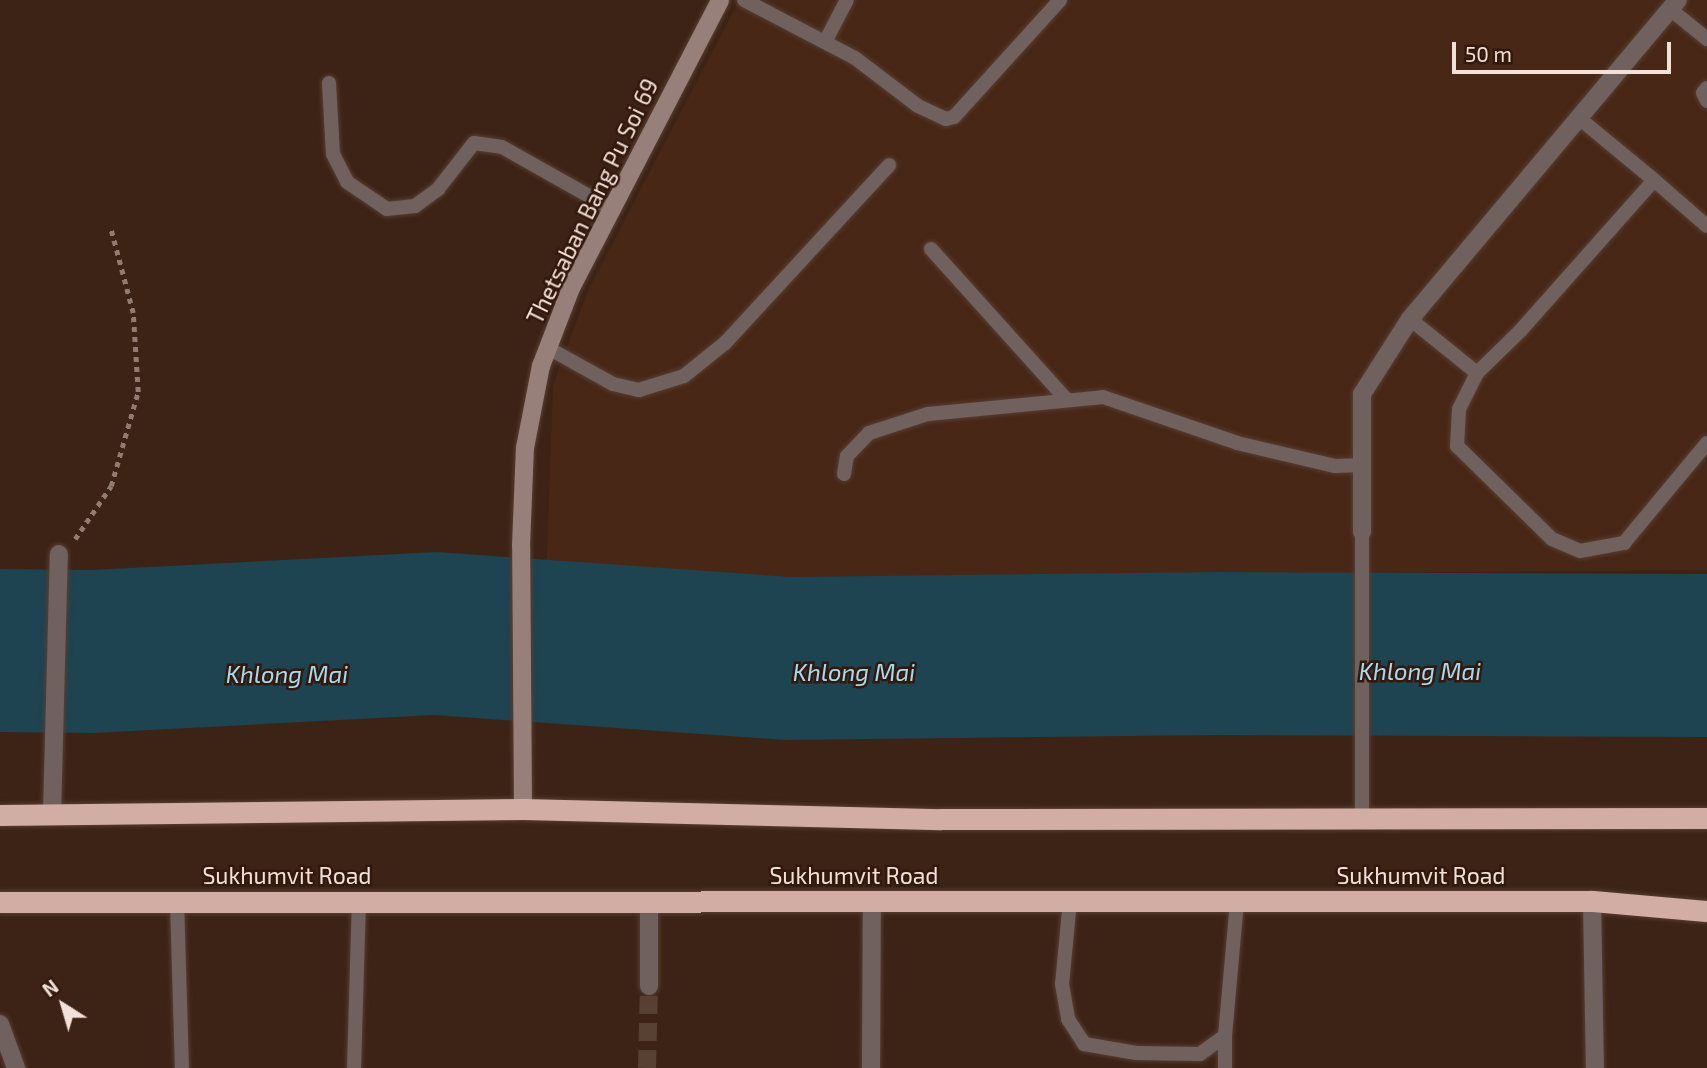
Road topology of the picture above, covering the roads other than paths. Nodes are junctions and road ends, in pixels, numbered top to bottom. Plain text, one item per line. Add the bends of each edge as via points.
1 (720, 0) edge
2 (744, 0) edge
3 (847, 0) edge
4 (1060, 0) edge
5 (1674, 5) edge
6 (1707, 38) edge
7 (825, 42) junction
8 (329, 83) dead end
9 (1707, 88) edge
10 (1707, 101) edge
11 (1580, 118) junction
12 (889, 165) dead end
13 (1654, 180) junction
14 (612, 209) junction
15 (1707, 226) edge
16 (931, 249) dead end
17 (1410, 319) junction
18 (548, 348) junction
19 (1477, 373) junction
20 (1066, 400) junction
21 (1707, 443) edge
22 (1360, 465) junction
23 (844, 474) dead end
24 (1362, 531) joint
25 (59, 558) road end
26 (523, 809) junction
27 (0, 815) edge
28 (52, 815) junction
29 (1707, 818) edge
30 (1362, 820) junction
31 (1070, 900) junction
32 (177, 901) junction
33 (359, 901) junction
34 (1592, 901) junction
35 (0, 902) edge
36 (649, 902) junction
37 (872, 902) junction
38 (1237, 902) junction
39 (1707, 911) edge
40 (649, 986) tunnel mouth
41 (0, 1024) edge
42 (1225, 1036) junction
43 (16, 1068) edge
44 (182, 1068) edge
45 (354, 1068) edge
46 (871, 1068) edge
47 (1225, 1068) edge
48 (1595, 1068) edge

1 - 14 street, Thetsaban Bang Pu Soi 69
2 - 7 lane
3 - 7 lane
4 - 7 lane via 954,117 936,116 918,106 889,80
5 - 6 lane
5 - 11 street
8 - 14 lane via 333,154 347,181 387,209 415,206 438,188 474,144 502,147
9 - 10 lane via 1703,93
11 - 13 lane
11 - 17 street
12 - 18 lane via 724,343 684,376 639,390 613,384
13 - 15 lane
13 - 19 lane
14 - 18 street, Thetsaban Bang Pu Soi 69 via 571,288
16 - 20 lane
17 - 19 lane
17 - 22 street via 1362,394
18 - 26 street, Thetsaban Bang Pu Soi 69 via 525,448
19 - 21 lane via 1459,409 1457,446 1552,539 1580,551 1624,543
20 - 22 lane via 1103,397 1258,449 1335,466
20 - 23 lane via 928,414 869,433 847,456
22 - 24 street
24 - 30 lane
25 - 28 street
26 - 28 highway
26 - 30 highway via 941,819
27 - 28 highway
29 - 30 highway
31 - 37 highway, Sukhumvit Road
31 - 38 highway, Sukhumvit Road
31 - 42 lane via 1062,984 1068,1018 1084,1044 1136,1053 1200,1054
32 - 33 highway, Sukhumvit Road
32 - 35 highway, Sukhumvit Road
32 - 44 lane
33 - 36 highway, Sukhumvit Road
33 - 45 lane
34 - 38 highway, Sukhumvit Road
34 - 39 highway, Sukhumvit Road
34 - 48 street
36 - 37 highway, Sukhumvit Road
36 - 40 street
37 - 46 street
38 - 42 lane
41 - 43 street
42 - 47 lane

